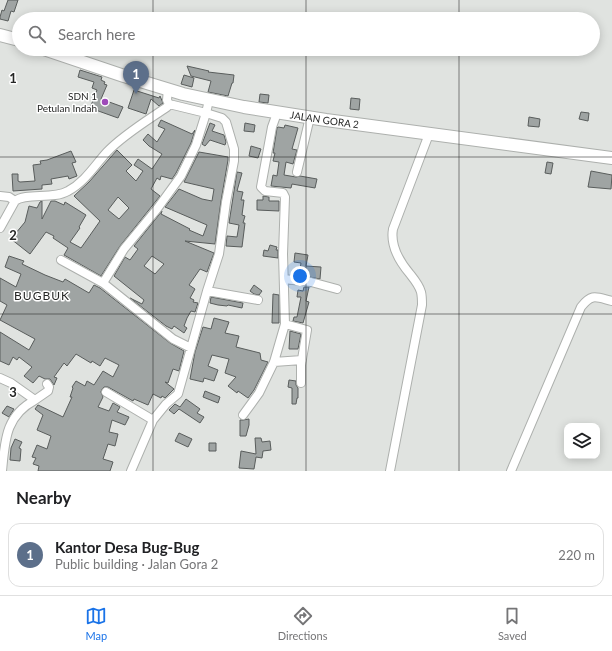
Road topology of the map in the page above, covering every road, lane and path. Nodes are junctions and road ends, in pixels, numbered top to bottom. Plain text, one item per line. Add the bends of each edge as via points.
1 (0, 35) edge
2 (12, 38) edge
3 (65, 56) edge
4 (168, 89) junction
5 (209, 100) junction
6 (169, 104) junction
7 (206, 113) junction
8 (277, 113) junction
9 (310, 118) junction
10 (429, 134) junction
11 (612, 158) edge
12 (297, 172) dead end
13 (0, 196) edge
14 (15, 201) junction
15 (0, 228) edge
16 (61, 260) dead end
17 (284, 279) junction
18 (103, 282) junction
19 (337, 289) dead end
20 (207, 291) junction
21 (258, 300) dead end
22 (612, 301) edge
23 (285, 324) junction
24 (191, 348) junction
25 (302, 360) junction
26 (274, 362) junction
27 (0, 378) edge
28 (301, 383) dead end
29 (47, 384) dead end
30 (106, 392) dead end
31 (34, 400) junction
32 (243, 415) dead end
33 (153, 420) junction
34 (2, 471) edge
35 (131, 471) edge
36 (390, 471) edge
37 (511, 471) edge

1 - 2 street
3 - 4 street, JALAN GORA 2
4 - 5 street, JALAN GORA 2
4 - 6 street
5 - 7 street
5 - 8 street, JALAN GORA 2
6 - 7 street
6 - 14 street via 113,147 73,189 59,195
7 - 18 street via 196,145 181,176 124,249
7 - 20 street via 222,118 226,122 234,154 219,254
8 - 9 street, JALAN GORA 2
8 - 17 street via 272,126 261,187 265,191 285,195
9 - 10 street, JALAN GORA 2
9 - 12 street
10 - 11 street, JALAN GORA 2
10 - 36 street via 392,236 402,265 418,286 422,305
13 - 14 street
14 - 15 street
16 - 18 street
17 - 19 street via 311,282
17 - 23 street
18 - 24 street via 173,339
20 - 21 street
20 - 24 street
22 - 37 street via 592,297 581,308
23 - 25 street via 307,329
23 - 26 street
24 - 33 street via 178,394
25 - 26 street
25 - 28 street
26 - 32 street via 259,393
27 - 31 street
29 - 31 street via 48,391
30 - 33 street
31 - 34 street via 20,409 12,422 4,450
33 - 35 street

